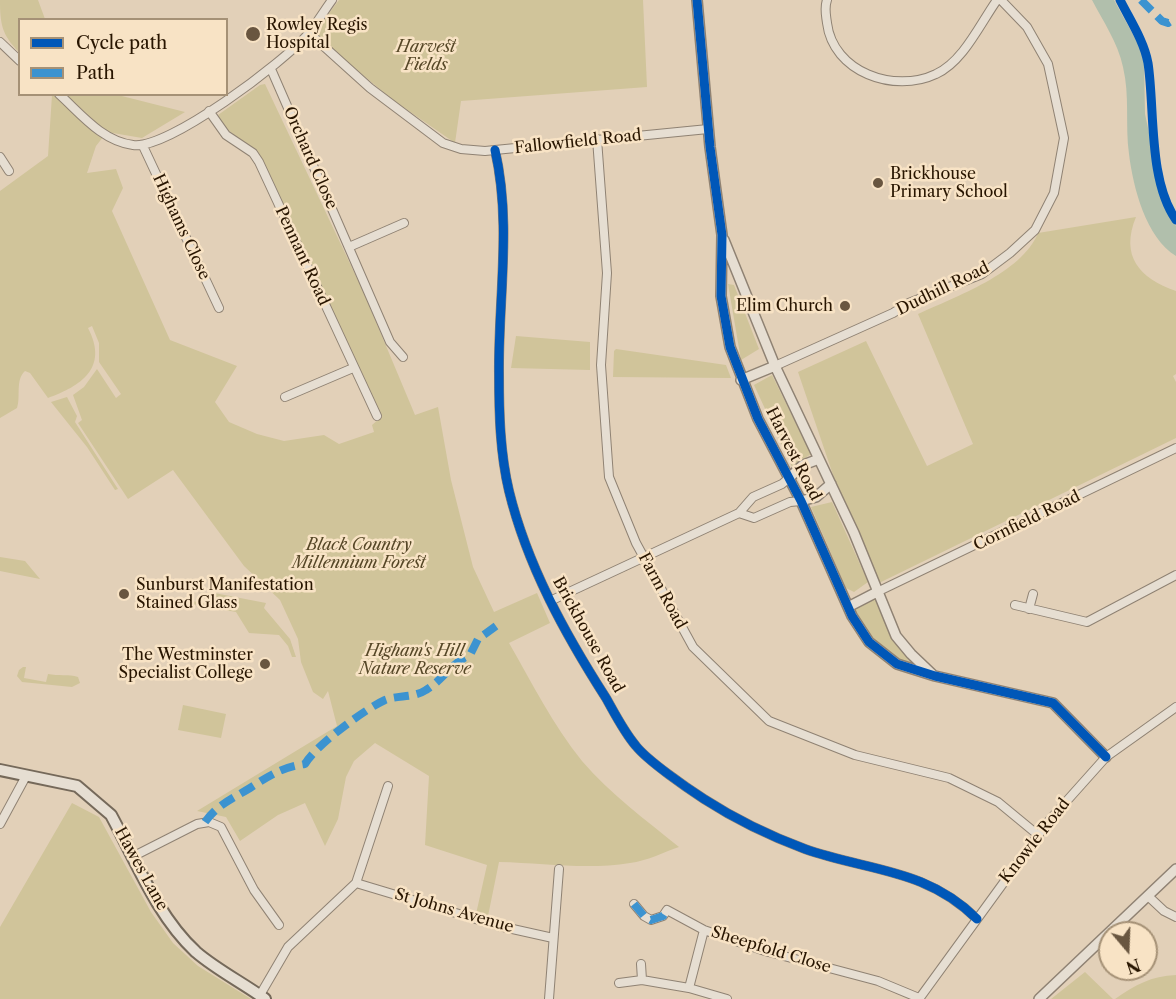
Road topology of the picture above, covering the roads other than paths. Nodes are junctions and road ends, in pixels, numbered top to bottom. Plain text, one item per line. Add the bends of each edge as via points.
1 (332, 0) edge
2 (697, 0) edge
3 (827, 0) edge
4 (999, 0) edge
5 (309, 33) junction
6 (0, 42) edge
7 (18, 59) edge
8 (271, 69) junction
9 (60, 96) edge
10 (209, 111) junction
11 (708, 129) junction
12 (597, 139) junction
13 (144, 146) junction
14 (495, 150) junction
15 (0, 156) edge
16 (9, 171) dead end
17 (404, 223) dead end
18 (722, 235) junction
19 (349, 247) junction
20 (219, 308) dead end
21 (403, 357) dead end
22 (775, 366) junction
23 (353, 368) junction
24 (741, 380) junction
25 (285, 397) dead end
26 (377, 416) dead end
27 (1176, 447) edge
28 (819, 459) junction
29 (789, 478) junction
30 (831, 484) junction
31 (801, 501) junction
32 (739, 513) junction
33 (644, 558) junction
34 (1176, 576) edge
35 (877, 592) junction
36 (1033, 594) dead end
37 (550, 601) junction
38 (1015, 605) dead end
39 (848, 607) junction
40 (1029, 609) junction
41 (935, 676) junction
42 (1176, 707) edge
43 (1106, 757) junction
44 (0, 770) edge
45 (26, 776) junction
46 (388, 786) dead end
47 (0, 824) edge
48 (1038, 835) junction
49 (134, 856) junction
50 (559, 869) dead end
51 (1176, 869) edge
52 (356, 882) junction
53 (1148, 896) junction
54 (634, 904) dead end
55 (1176, 917) edge
56 (977, 918) junction
57 (279, 925) dead end
58 (704, 930) junction
59 (553, 938) junction
60 (640, 964) dead end
61 (642, 980) junction
62 (620, 983) dead end
63 (689, 988) junction
64 (262, 997) edge
65 (549, 999) edge
66 (726, 999) edge
67 (919, 999) edge
68 (1039, 999) edge

1 - 5 street
2 - 11 street, Harvest Road
3 - 4 street via 828,29 847,62 889,82 935,75 952,64
4 - 22 street, Dudhill Road via 1027,27 1048,64 1064,138 1054,193 1035,230 982,274 909,303
5 - 8 street
5 - 14 street, Fallowfield Road via 370,88 442,143 461,149
6 - 7 street
8 - 10 street
8 - 19 street, Orchard Close
9 - 13 street via 106,136
10 - 13 street
10 - 23 street, Pennant Road via 226,135 254,153
11 - 12 street, Fallowfield Road
11 - 18 street, Harvest Road
12 - 14 street, Fallowfield Road
12 - 33 street, Farm Road via 607,273 601,365 609,477
13 - 20 street, Highams Close
14 - 37 street, Brickhouse Road via 504,238 499,371 501,440 522,535
15 - 16 street
17 - 19 street
18 - 22 street, Harvest Road
18 - 24 street, Harvest Road via 721,296 730,347
19 - 21 street, Orchard Close via 390,342
22 - 24 street
22 - 28 street, Harvest Road
23 - 25 street
23 - 26 street, Pennant Road
24 - 29 street, Harvest Road
27 - 35 street, Cornfield Road
28 - 29 street via 803,465
28 - 30 street, Harvest Road
29 - 31 street, Harvest Road
29 - 32 street via 753,497
30 - 31 street via 816,497
30 - 35 street, Harvest Road
31 - 32 street via 754,518
31 - 39 street, Harvest Road
32 - 33 street
33 - 37 street
33 - 48 street, Farm Road via 693,647 769,721 855,755 949,778 998,802
34 - 40 street via 1087,622
35 - 39 street
35 - 41 street, Harvest Road via 903,646
36 - 40 street
37 - 56 street, Brickhouse Road via 636,747 701,797 734,818 806,849 936,887
38 - 40 street
39 - 41 street, Harvest Road via 861,631 882,654 897,664
41 - 43 street, Harvest Road via 1053,703
42 - 43 street, Knowle Road
43 - 48 street, Knowle Road
44 - 45 main road, Hawes Lane
45 - 47 street
45 - 49 main road, Hawes Lane via 78,786 111,815
46 - 52 street
48 - 56 street, Knowle Road
49 - 57 street via 197,824 216,824
49 - 64 main road, Hawes Lane via 161,907 185,940 198,954
50 - 59 street
51 - 53 street
52 - 59 street, St Johns Avenue via 499,926
52 - 64 street via 288,947
53 - 55 street
53 - 68 street
54 - 58 street, Sheepfold Close via 647,919 658,919 667,910
56 - 67 street, Knowle Road
58 - 63 street
58 - 67 street, Sheepfold Close via 878,981
59 - 65 street
60 - 61 street
61 - 62 street
61 - 63 street
63 - 66 street

